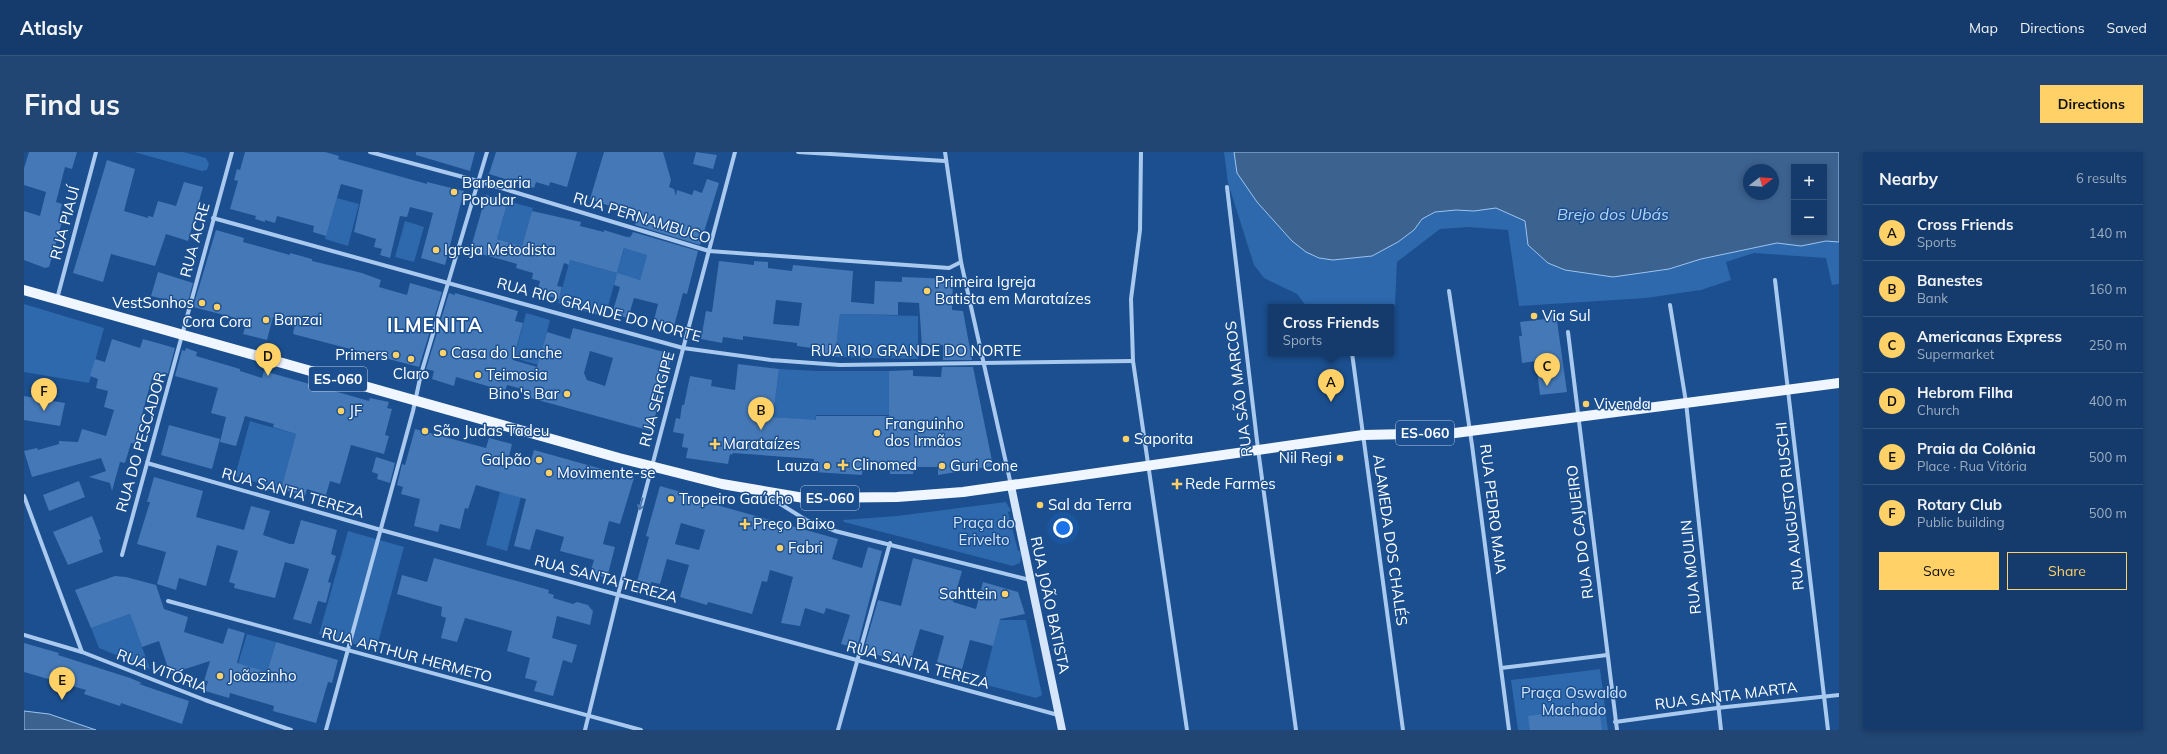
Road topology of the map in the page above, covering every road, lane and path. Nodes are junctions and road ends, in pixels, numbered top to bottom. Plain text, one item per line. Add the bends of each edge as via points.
1 (96, 152) edge
2 (232, 152) edge
3 (370, 152) edge
4 (487, 152) edge
5 (735, 152) edge
6 (798, 152) edge
7 (945, 152) edge
8 (1141, 152) edge
9 (848, 153) edge
10 (945, 162) junction
11 (478, 181) junction
12 (1227, 187) dead end
13 (213, 218) junction
14 (709, 251) junction
15 (961, 262) junction
16 (1775, 280) dead end
17 (448, 283) junction
18 (24, 290) edge
19 (1449, 291) dead end
20 (57, 299) junction
21 (1670, 305) dead end
22 (1568, 332) dead end
23 (183, 335) junction
24 (683, 348) junction
25 (1352, 356) edge
26 (1133, 361) junction
27 (984, 363) junction
28 (1839, 382) edge
29 (1789, 389) junction
30 (416, 401) junction
31 (1686, 402) junction
32 (1579, 417) junction
33 (1470, 430) junction
34 (1363, 435) junction
35 (1258, 449) junction
36 (147, 463) junction
37 (1150, 465) junction
38 (652, 466) junction
39 (1011, 486) junction
40 (762, 492) junction
41 (24, 496) edge
42 (381, 530) junction
43 (890, 543) junction
44 (122, 555) dead end
45 (1030, 580) junction
46 (618, 595) junction
47 (168, 601) dead end
48 (24, 635) edge
49 (348, 651) junction
50 (82, 652) junction
51 (1607, 655) junction
52 (857, 661) junction
53 (1501, 668) junction
54 (1839, 694) edge
55 (1824, 696) junction
56 (1717, 708) junction
57 (1058, 715) junction
58 (589, 716) junction
59 (1615, 722) junction
60 (292, 730) edge
61 (326, 730) edge
62 (585, 730) edge
63 (641, 730) edge
64 (838, 730) edge
65 (1062, 730) edge
66 (1187, 730) edge
67 (1296, 730) edge
68 (1403, 730) edge
69 (1509, 730) edge
70 (1617, 730) edge
71 (1720, 730) edge
72 (1828, 730) edge

1 - 20 street, RUA PIAUÍ
2 - 13 street, RUA ACRE
3 - 11 street, RUA PERNAMBUCO
4 - 11 street
5 - 14 street, RUA SERGIPE
6 - 9 street
7 - 10 street
8 - 26 street via 1140,230 1131,299
9 - 10 street
10 - 15 street
11 - 14 street, RUA PERNAMBUCO
11 - 17 street
12 - 35 street, RUA SÃO MARCOS
13 - 17 street, RUA RIO GRANDE DO NORTE
13 - 23 street, RUA ACRE
14 - 15 street, RUA PERNAMBUCO via 949,268
14 - 24 street, RUA SERGIPE
15 - 27 street
16 - 29 street, RUA AUGUSTO RUSCHI
17 - 24 street, RUA RIO GRANDE DO NORTE
17 - 30 street
18 - 20 main road, ES-060
19 - 33 street, RUA PEDRO MAIA
20 - 23 main road, ES-060
21 - 31 street
22 - 32 street, RUA DO CAJUEIRO
23 - 30 main road, ES-060
23 - 36 street, RUA DO PESCADOR
24 - 27 street, RUA RIO GRANDE DO NORTE via 771,360 840,365
24 - 38 street, RUA SERGIPE
25 - 34 street, ALAMEDA DOS CHALÉS
26 - 27 street, RUA RIO GRANDE DO NORTE
26 - 37 street
27 - 39 street
28 - 29 main road, ES-060
29 - 31 main road, ES-060
29 - 55 street, RUA AUGUSTO RUSCHI
30 - 38 main road, ES-060
30 - 42 street
31 - 32 main road, ES-060
31 - 56 street, RUA MOULIN
32 - 33 main road, ES-060
32 - 51 street, RUA DO CAJUEIRO
33 - 34 main road, ES-060 via 1454,433
33 - 53 street, RUA PEDRO MAIA
34 - 35 main road, ES-060
34 - 68 street, ALAMEDA DOS CHALÉS
35 - 37 main road, ES-060
35 - 67 street, RUA SÃO MARCOS
36 - 42 street, RUA SANTA TEREZA
36 - 44 street, RUA DO PESCADOR
37 - 39 main road, ES-060
37 - 66 street
38 - 40 main road, ES-060
38 -> 46 street, RUA SERGIPE
39 - 40 main road, ES-060 via 857,499 804,498
39 - 45 street, RUA JOÃO BATISTA
40 - 43 street via 790,512 812,522 835,531
41 - 50 street
42 - 46 street, RUA SANTA TEREZA
42 - 49 street
43 - 45 street
43 - 52 street
45 - 57 street, RUA JOÃO BATISTA
46 - 52 street, RUA SANTA TEREZA
46 - 58 street, RUA SERGIPE
47 - 49 street, RUA ARTHUR HERMETO
48 - 50 street, RUA VITÓRIA
49 - 58 street, RUA ARTHUR HERMETO
49 - 61 street
50 - 60 street, RUA VITÓRIA via 205,700
51 - 53 street
51 - 59 street, RUA DO CAJUEIRO
52 - 57 street, RUA SANTA TEREZA
52 - 64 street
53 - 69 street, RUA PEDRO MAIA
54 - 55 street, RUA SANTA MARTA
55 - 56 street, RUA SANTA MARTA
55 - 72 street, RUA AUGUSTO RUSCHI
56 - 59 street, RUA SANTA MARTA
56 - 71 street, RUA MOULIN
57 - 65 street, RUA JOÃO BATISTA
58 - 62 street, RUA SERGIPE
58 - 63 street, RUA ARTHUR HERMETO
59 - 70 street, RUA DO CAJUEIRO

